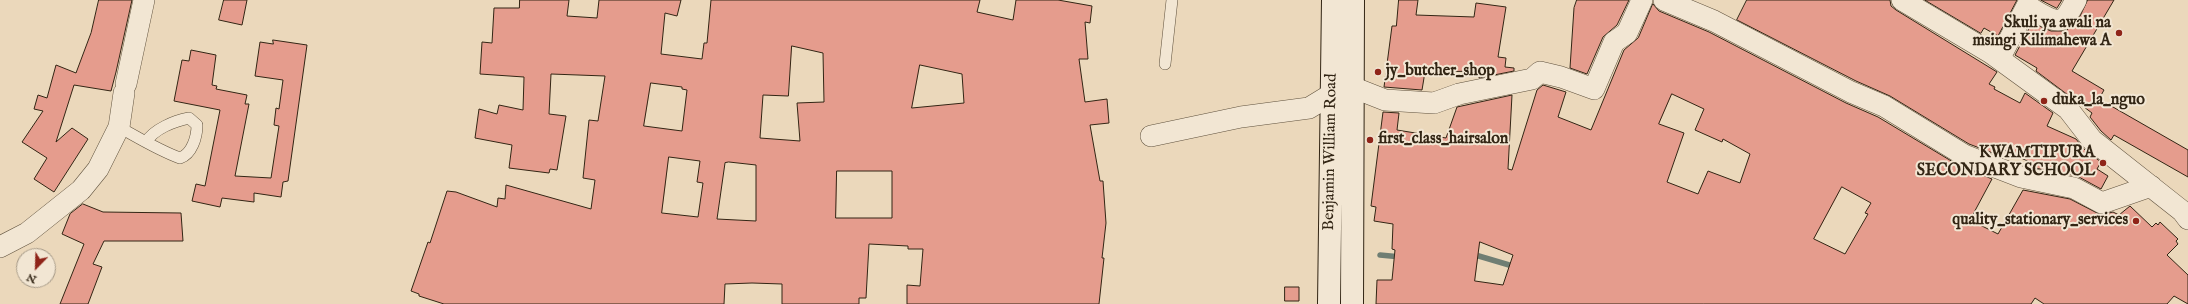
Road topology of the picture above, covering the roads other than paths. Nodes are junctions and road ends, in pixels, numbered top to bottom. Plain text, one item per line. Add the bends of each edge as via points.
1 (144, 0) edge
2 (1172, 0) edge
3 (1333, 0) edge
4 (1353, 0) edge
5 (1642, 0) edge
6 (1664, 0) edge
7 (1902, 0) edge
8 (2076, 0) edge
9 (1999, 59) junction
10 (1165, 64) dead end
11 (1342, 90) junction
12 (119, 127) junction
13 (1151, 136) dead end
14 (146, 142) junction
15 (2151, 186) junction
16 (2188, 219) edge
17 (0, 248) edge
18 (1329, 304) edge
19 (1352, 304) edge

1 - 12 street
2 - 10 lane
3 - 11 main road, Benjamin William Road
4 - 11 main road, Benjamin William Road
5 - 11 street via 1627,32 1614,42 1594,89 1540,72 1532,79 1460,94 1434,103 1385,100
6 - 15 street via 1714,21 1847,90 1884,106 1964,155 2021,177 2074,188 2102,204
7 - 9 street
8 - 9 street via 2061,20 2027,6
9 - 15 street via 2068,109 2092,140
11 - 13 street via 1309,108 1241,117
11 - 18 main road, Benjamin William Road
11 - 19 main road, Benjamin William Road
12 - 14 lane
12 - 17 street via 98,169 81,190 27,233
14 - 14 lane via 180,158 190,151 197,125 189,118 181,120 150,135
15 - 16 street

